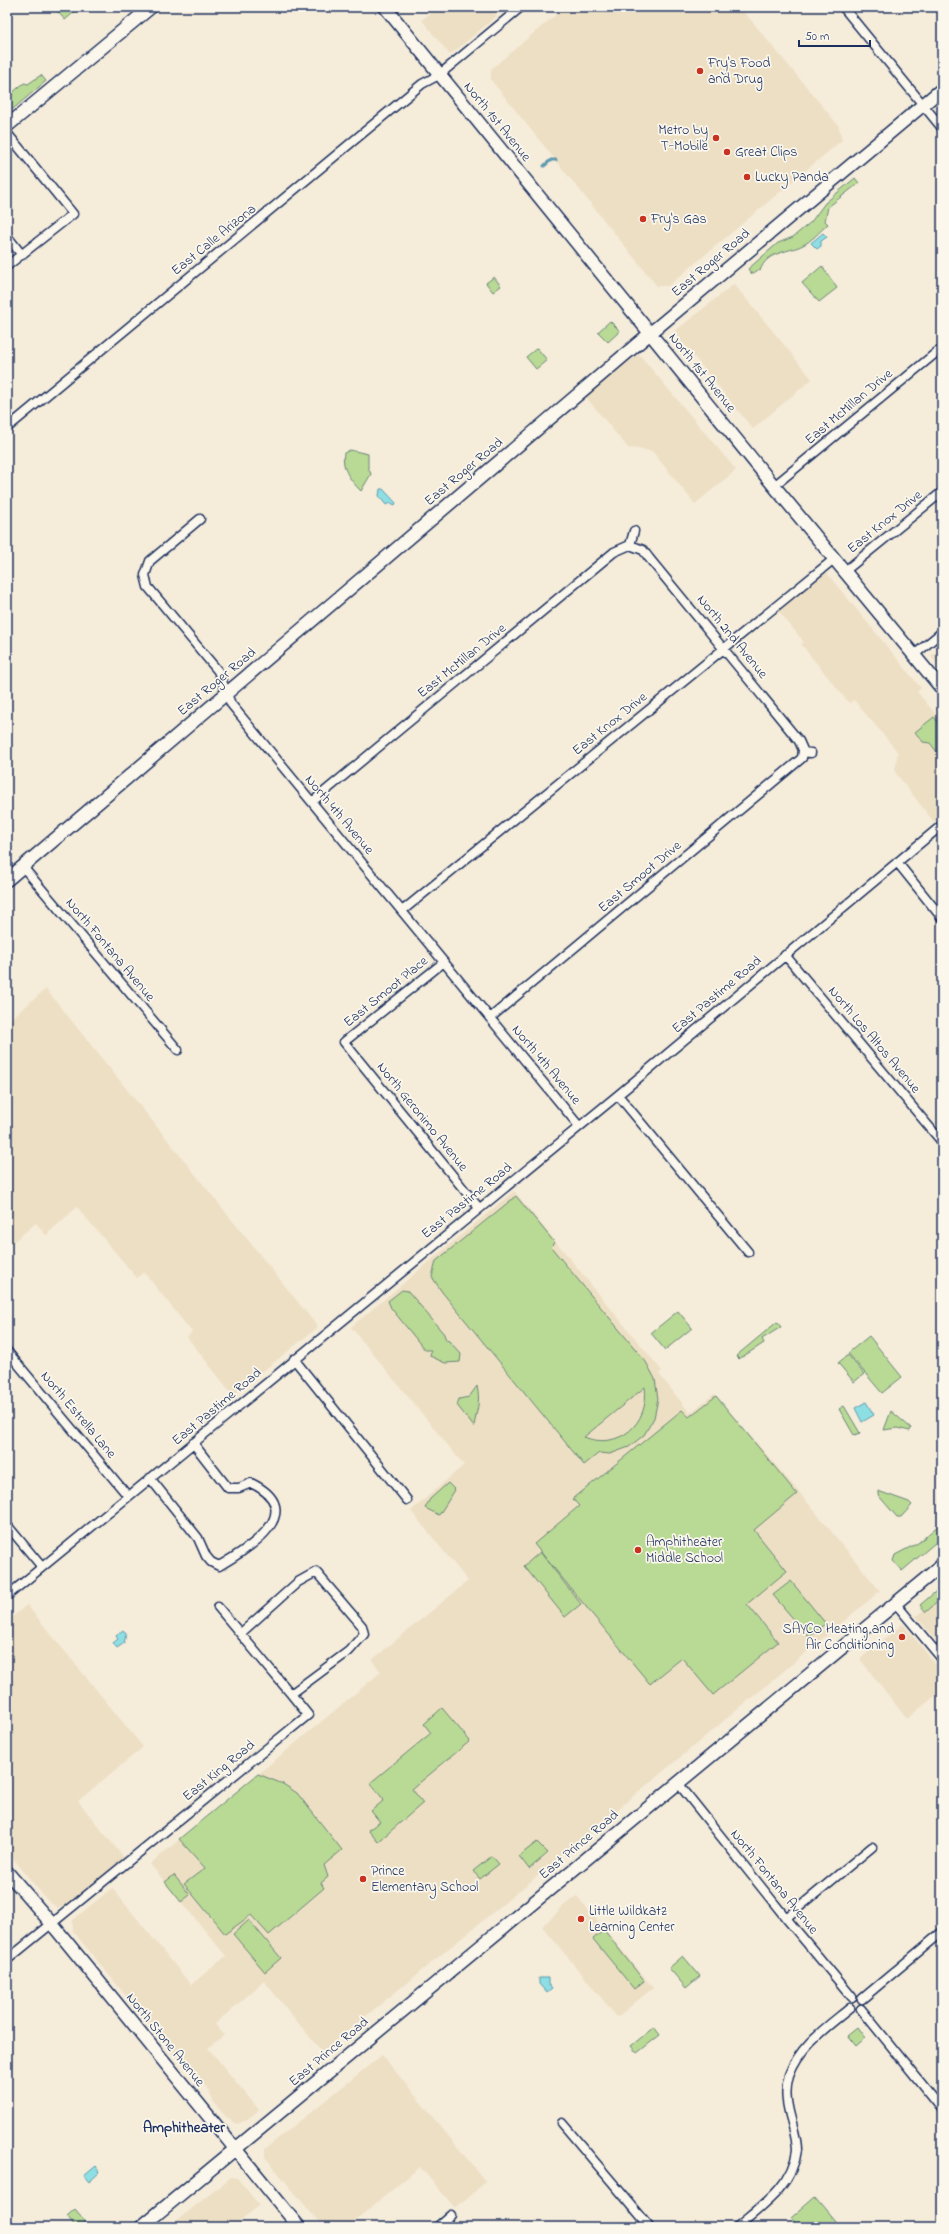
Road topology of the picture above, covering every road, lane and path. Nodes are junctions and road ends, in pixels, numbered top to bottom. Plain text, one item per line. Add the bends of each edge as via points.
1 (150, 7) edge
2 (385, 7) edge
3 (521, 7) edge
4 (843, 7) edge
5 (439, 75) junction
6 (942, 89) edge
7 (922, 105) junction
8 (7, 126) edge
9 (942, 128) edge
10 (7, 133) edge
11 (7, 236) edge
12 (22, 255) junction
13 (7, 266) edge
14 (651, 333) junction
15 (942, 350) edge
16 (7, 428) edge
17 (774, 486) junction
18 (942, 492) edge
19 (200, 519) dead end
20 (634, 531) dead end
21 (630, 545) junction
22 (834, 559) junction
23 (845, 571) junction
24 (942, 632) edge
25 (724, 648) junction
26 (914, 655) junction
27 (942, 689) edge
28 (228, 692) junction
29 (806, 753) joint
30 (312, 802) junction
31 (942, 825) edge
32 (897, 862) junction
33 (23, 867) junction
34 (7, 880) edge
35 (402, 911) junction
36 (942, 918) edge
37 (785, 954) junction
38 (444, 962) junction
39 (490, 1018) junction
40 (344, 1042) joint
41 (178, 1050) dead end
42 (618, 1095) junction
43 (579, 1126) junction
44 (942, 1142) edge
45 (479, 1208) junction
46 (748, 1252) dead end
47 (7, 1351) edge
48 (294, 1359) junction
49 (193, 1443) junction
50 (150, 1478) junction
51 (128, 1496) junction
52 (407, 1500) dead end
53 (7, 1525) edge
54 (942, 1565) edge
55 (42, 1567) junction
56 (7, 1596) edge
57 (896, 1604) junction
58 (218, 1607) dead end
59 (241, 1632) junction
60 (942, 1659) edge
61 (291, 1694) junction
62 (678, 1783) junction
63 (872, 1847) dead end
64 (7, 1872) edge
65 (786, 1918) junction
66 (52, 1924) junction
67 (942, 1932) edge
68 (7, 1960) edge
69 (852, 1997) junction
70 (862, 1999) junction
71 (850, 2008) junction
72 (861, 2009) junction
73 (942, 2109) edge
74 (562, 2123) dead end
75 (235, 2150) junction
76 (451, 2214) dead end
77 (141, 2227) edge
78 (299, 2227) edge
79 (436, 2227) edge
80 (650, 2227) edge
81 (737, 2227) edge

1 - 8 main road
2 - 5 main road, North 1st Avenue
3 - 5 street
4 - 7 street
5 - 14 main road, North 1st Avenue
5 - 16 street, East Calle Arizona via 422,84
6 - 7 main road, East Roger Road
7 - 9 street
7 - 14 main road, East Roger Road
10 - 12 street via 74,214
11 - 12 street
12 - 13 street
14 - 17 main road, North 1st Avenue
14 - 28 main road, East Roger Road
15 - 17 street, East McMillan Drive
17 - 22 main road, North 1st Avenue
18 - 23 street, East Knox Drive
19 - 28 street, North 4th Avenue via 150,561 145,571 145,580 148,587 218,671
20 - 21 street
21 - 25 street, North 2nd Avenue via 643,550
21 - 30 street, East McMillan Drive via 614,552
22 - 23 main road, North 1st Avenue
22 - 25 street, East Knox Drive
23 - 26 main road, North 1st Avenue
24 - 26 street
25 - 29 street, North 2nd Avenue
25 - 35 street, East Knox Drive
26 - 27 main road, North 1st Avenue
28 - 30 street, North 4th Avenue via 231,704
28 - 33 main road, East Roger Road
29 - 39 street, East Smoot Drive via 793,768
30 - 35 street, North 4th Avenue
31 - 32 street, East Pastime Road
32 - 36 street
32 - 37 street, East Pastime Road
33 - 34 main road, East Roger Road
33 - 41 street, North Fontana Avenue
35 - 38 street, North 4th Avenue
37 - 42 street, East Pastime Road
37 - 44 street, North Los Altos Avenue
38 - 39 street, North 4th Avenue
38 - 40 street, East Smoot Place
39 - 43 street, North 4th Avenue
40 - 45 street, North Geronimo Avenue
42 - 43 street, East Pastime Road
42 - 46 street
43 - 45 street, East Pastime Road
45 - 48 street, East Pastime Road
47 - 51 street, North Estrella Lane
48 - 49 street, East Pastime Road
48 - 52 street
49 - 50 street, East Pastime Road
49 - 50 street via 228,1488 239,1488 251,1483 261,1488 272,1500 277,1511 274,1523 244,1551 219,1566 211,1562 198,1538
50 - 51 street, East Pastime Road
51 - 55 street, East Pastime Road
53 - 55 street
54 - 57 main road, East Prince Road
55 - 56 street, East Pastime Road
57 - 60 street
57 - 62 main road, East Prince Road
58 - 59 street
59 - 61 street
59 - 61 street via 298,1582 316,1572 362,1626 364,1634 350,1651
61 - 66 street, East King Road via 308,1715
62 - 65 street, North Fontana Avenue
62 - 75 main road, East Prince Road
63 - 65 street
64 - 66 main road, North Stone Avenue
65 - 69 street, North Fontana Avenue
66 - 68 street
66 - 75 main road, North Stone Avenue
67 - 70 street
69 - 70 street via 859,1996
69 - 71 street via 848,2004
70 - 72 street via 864,2004
71 - 72 street via 855,2011
71 - 81 street via 810,2042 795,2062 785,2096 797,2148 793,2163 787,2179 773,2197
72 - 73 street
74 - 80 street
75 - 77 main road, East Prince Road
75 - 78 main road, North Stone Avenue
76 - 79 street

